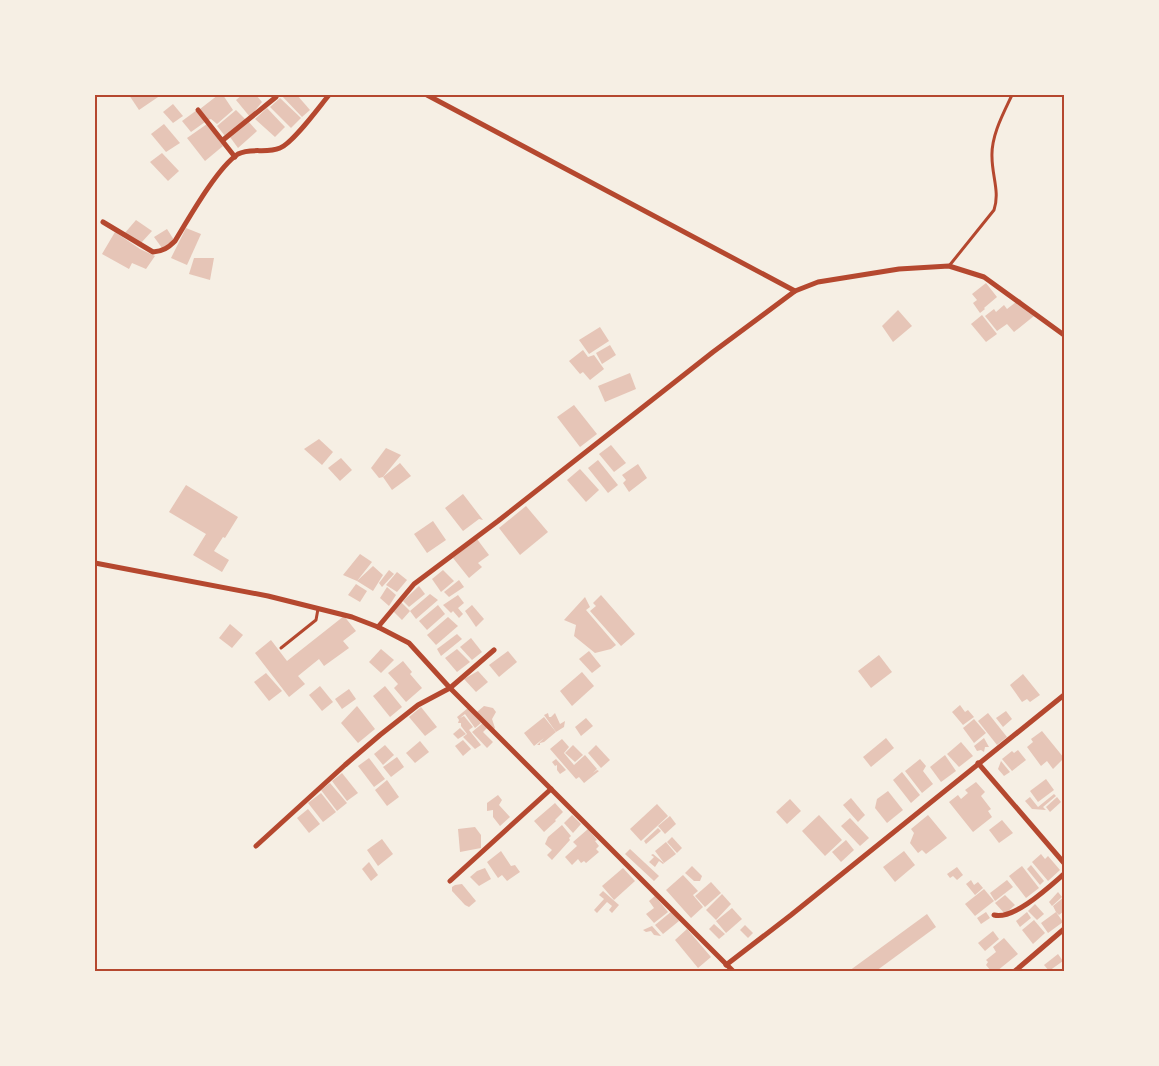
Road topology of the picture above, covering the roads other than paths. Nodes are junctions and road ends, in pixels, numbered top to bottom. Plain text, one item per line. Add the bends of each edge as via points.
1 (329, 95) edge
2 (427, 95) edge
3 (1012, 95) edge
4 (276, 97) dead end
5 (198, 110) dead end
6 (223, 140) junction
7 (236, 157) junction
8 (103, 222) dead end
9 (950, 266) junction
10 (795, 291) junction
11 (1064, 335) edge
12 (95, 563) edge
13 (318, 608) junction
14 (378, 627) junction
15 (282, 648) dead end
16 (494, 650) dead end
17 (450, 688) junction
18 (1064, 694) edge
19 (978, 763) junction
20 (551, 789) junction
21 (256, 846) dead end
22 (1064, 863) edge
23 (1064, 874) edge
24 (450, 881) dead end
25 (994, 915) dead end
26 (1064, 929) edge
27 (726, 965) junction
28 (732, 971) edge
29 (1015, 971) edge

1 - 7 street via 290,141 280,148 247,151
2 - 10 street
3 - 9 lane via 992,146 997,200 987,221
4 - 6 street
5 - 6 street
6 - 7 street
7 - 8 street via 222,168 175,241 161,252 153,252
9 - 10 street via 899,268 818,282
9 - 11 street via 984,277
10 - 14 street via 414,584
12 - 13 street
13 - 14 street
13 - 15 lane via 316,620
14 - 17 street via 409,643
16 - 17 street
17 - 20 street
17 - 21 street via 418,705 380,735
18 - 19 street
19 - 22 street
19 - 27 street
20 - 24 street
20 - 27 street
23 - 25 street via 1012,912 1000,917
26 - 29 street
27 - 28 street

